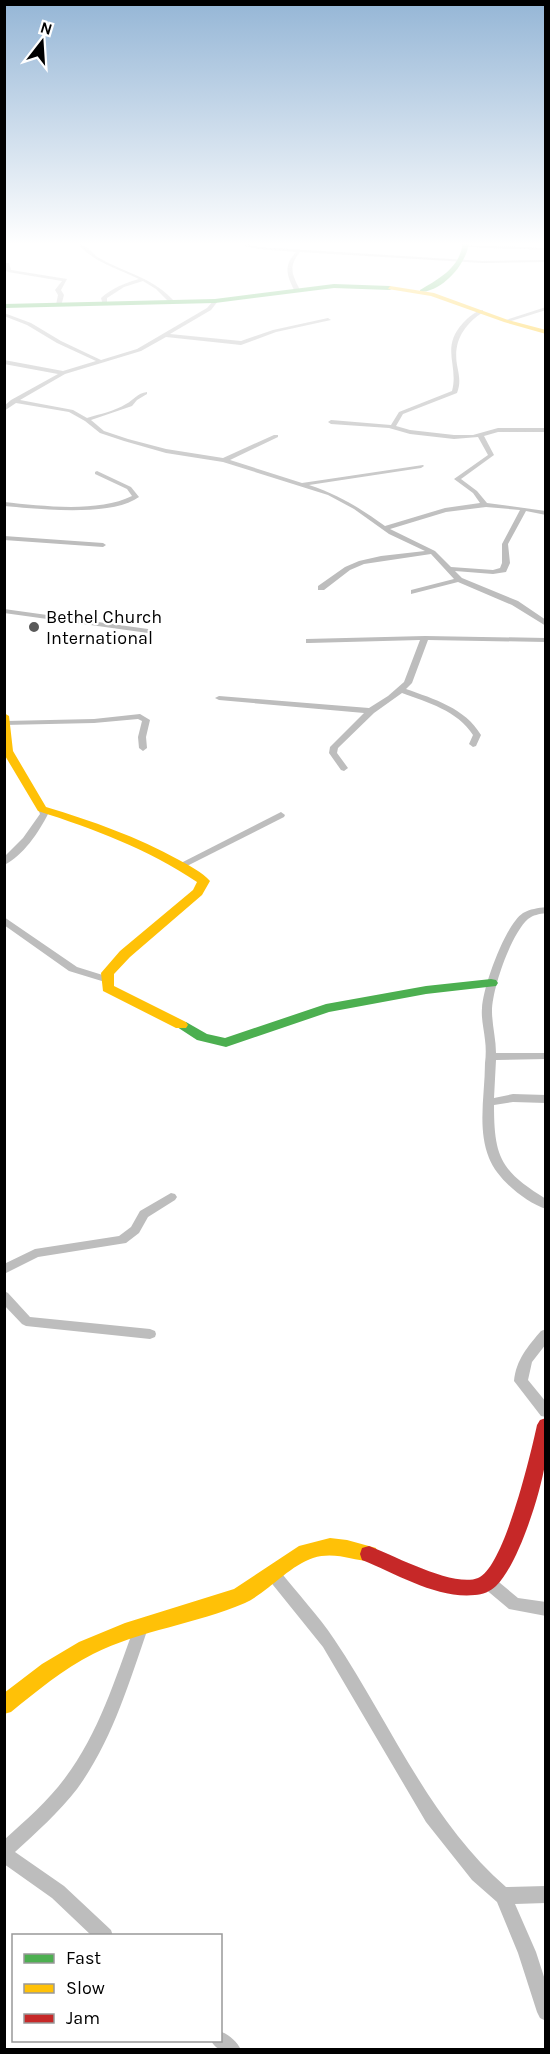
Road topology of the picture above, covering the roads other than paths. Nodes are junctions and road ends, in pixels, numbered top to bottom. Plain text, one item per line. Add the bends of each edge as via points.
1 (52, 338) edge
2 (159, 338) edge
3 (198, 338) edge
4 (256, 338) edge
5 (458, 338) edge
6 (100, 361) junction
7 (4, 362) edge
8 (63, 373) junction
9 (145, 393) dead end
10 (7, 405) edge
11 (87, 420) junction
12 (331, 422) dead end
13 (393, 427) junction
14 (546, 430) edge
15 (480, 435) junction
16 (276, 436) dead end
17 (224, 460) junction
18 (421, 466) dead end
19 (97, 473) dead end
20 (302, 485) junction
21 (4, 504) edge
22 (485, 505) junction
23 (524, 509) junction
24 (546, 513) edge
25 (385, 528) junction
26 (4, 538) edge
27 (103, 545) dead end
28 (433, 552) junction
29 (450, 569) junction
30 (459, 580) junction
31 (321, 588) dead end
32 (414, 592) dead end
33 (4, 611) edge
34 (546, 624) edge
35 (148, 631) dead end
36 (425, 638) junction
37 (546, 640) edge
38 (309, 641) dead end
39 (401, 690) junction
40 (219, 698) dead end
41 (371, 711) junction
42 (5, 720) edge
43 (473, 744) dead end
44 (144, 748) dead end
45 (344, 768) dead end
46 (42, 809) junction
47 (281, 815) dead end
48 (4, 862) edge
49 (182, 865) junction
50 (546, 910) edge
51 (4, 920) edge
52 (105, 979) junction
53 (491, 983) junction
54 (546, 1056) edge
55 (490, 1058) junction
56 (546, 1099) edge
57 (488, 1103) junction
58 (171, 1197) dead end
59 (546, 1205) edge
60 (4, 1270) edge
61 (4, 1296) edge
62 (150, 1334) dead end
63 (546, 1334) edge
64 (546, 1412) edge
65 (546, 1425) edge
66 (540, 1470) edge
67 (274, 1575) junction
68 (489, 1582) junction
69 (546, 1610) edge
70 (141, 1628) junction
71 (4, 1705) edge
72 (4, 1853) edge
73 (546, 1894) edge
74 (503, 1896) junction
75 (104, 1934) edge
76 (546, 2012) edge

1 - 6 street
2 - 6 street via 130,354
3 - 4 street via 241,343
5 - 13 street via 453,354 458,380 455,392 401,413
6 - 8 street
7 - 8 street
8 - 10 street
9 - 11 street via 130,405
10 - 11 street via 71,411
11 - 17 street via 102,432 149,447
12 - 13 street
13 - 15 street via 439,436
14 - 15 street via 498,430
15 - 22 street via 491,455 457,479
16 - 17 street
17 - 20 street
18 - 20 street
19 - 21 street via 129,488 136,497 129,502 81,507
20 - 25 street via 330,494
22 - 23 street
22 - 25 street via 440,511
23 - 24 street
23 - 29 street via 505,544 503,570
25 - 28 street
26 - 27 street
28 - 29 street
28 - 31 street via 364,562 341,572
29 - 30 street
30 - 32 street
30 - 34 street via 515,603
33 - 35 street
36 - 37 street
36 - 38 street
36 - 39 street via 408,683
39 - 41 street
39 - 43 street via 427,699 473,726 477,735
40 - 41 street
41 - 45 street via 334,747 333,753
42 - 44 street via 86,721 140,716 146,720
42 - 46 street via 8,751
46 - 48 street via 44,814 25,842
46 - 49 street via 111,832
47 - 49 street
49 - 52 street via 200,876 204,885 124,954
50 - 53 street via 525,916
51 - 52 street via 73,969
52 - 53 street via 108,988 121,996 211,1041 226,1043 326,1008
53 - 55 street via 486,1006
54 - 55 street
55 - 57 street
56 - 57 street via 513,1098
57 - 59 street via 494,1157 500,1171
58 - 60 street via 144,1214 135,1230 122,1240 35,1253
61 - 62 street via 26,1321
63 - 64 street via 527,1355 521,1381
65 - 66 street
66 - 68 street via 498,1572
67 - 68 street via 299,1554 333,1545 468,1589
67 - 70 street via 244,1594
67 - 74 street via 328,1642 432,1816 478,1874
68 - 69 street via 514,1604
70 - 71 street via 98,1642 59,1663
70 - 72 street via 97,1741 73,1781 43,1817
72 - 75 street via 58,1892
73 - 74 street
74 - 76 street via 527,1952

